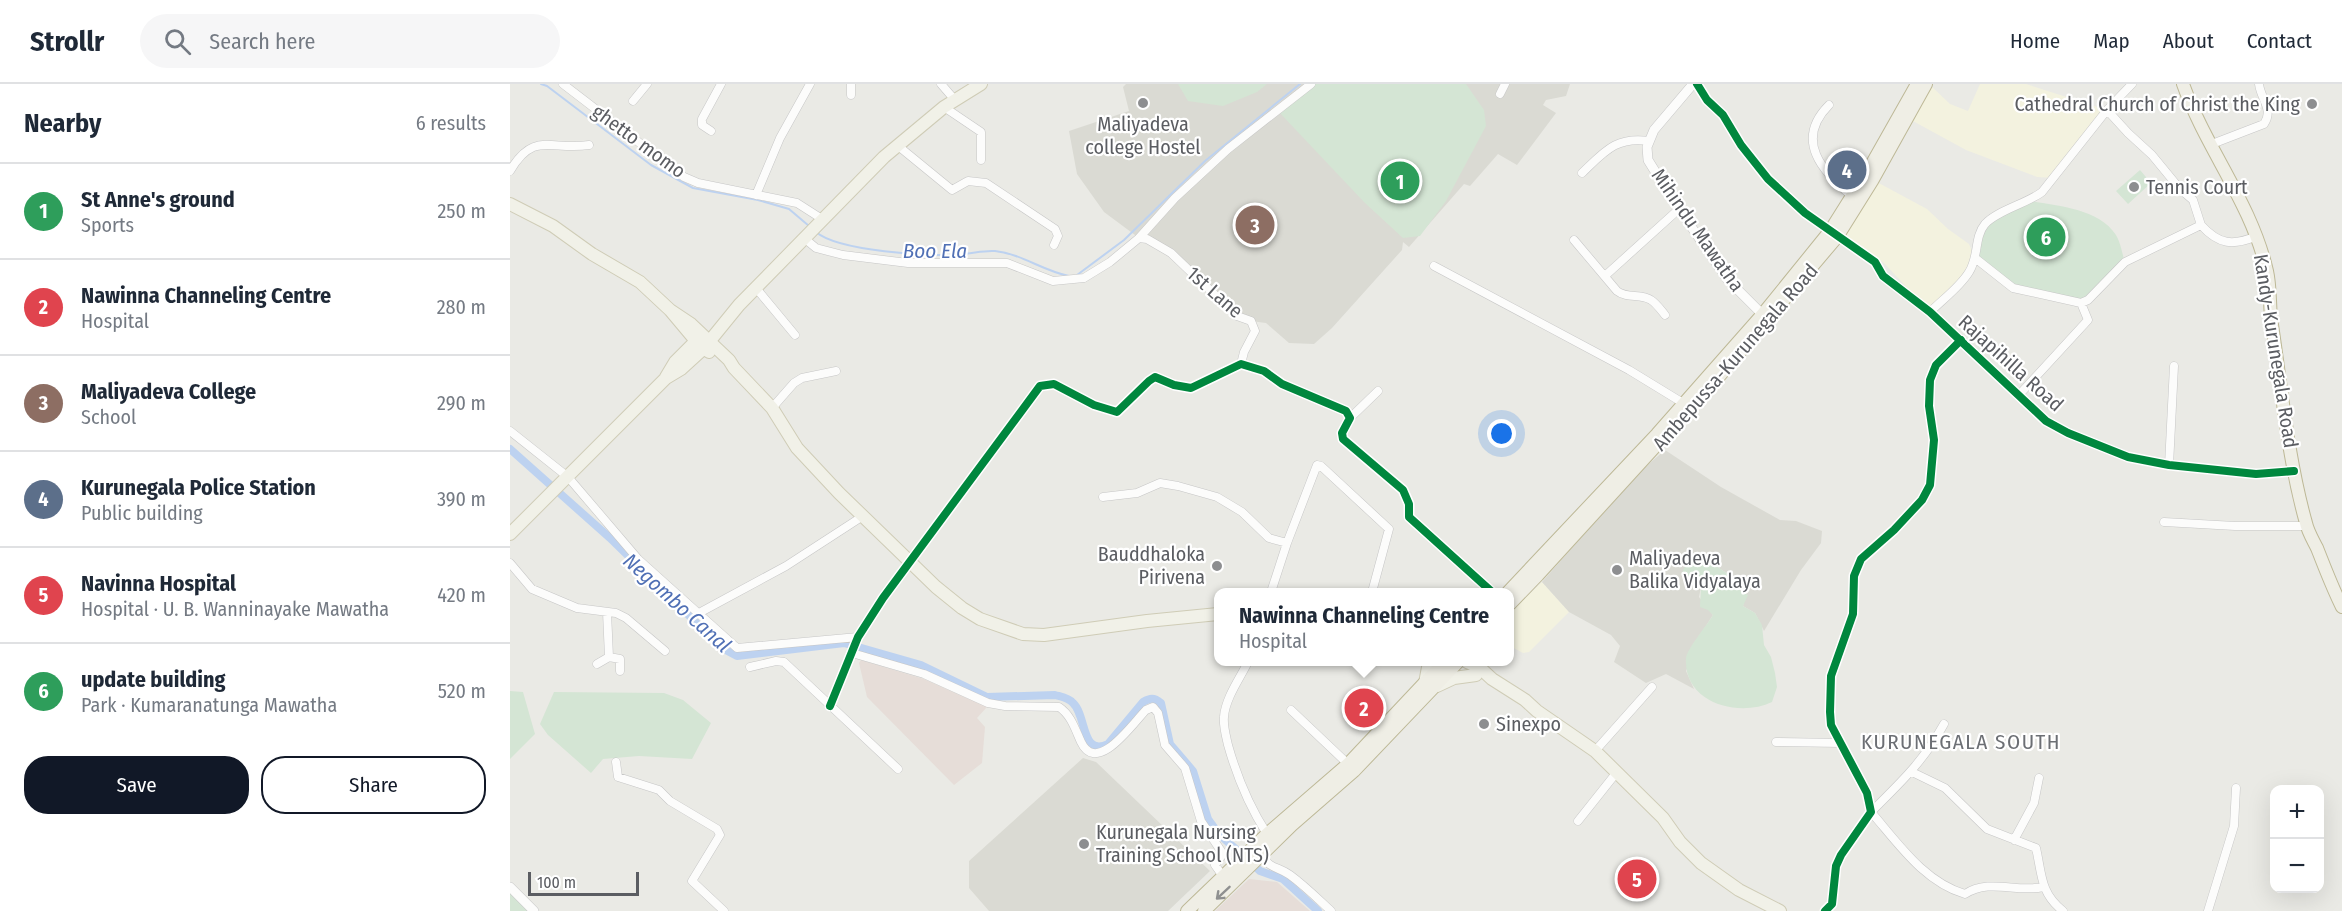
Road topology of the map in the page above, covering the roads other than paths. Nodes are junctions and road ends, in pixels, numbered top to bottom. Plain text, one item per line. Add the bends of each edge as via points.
1 (563, 84) edge
2 (647, 84) edge
3 (721, 84) edge
4 (810, 84) edge
5 (851, 84) edge
6 (941, 84) edge
7 (981, 84) edge
8 (1311, 84) edge
9 (1505, 84) edge
10 (1695, 84) edge
11 (1917, 84) edge
12 (1926, 84) edge
13 (2132, 84) edge
14 (2174, 84) edge
15 (2183, 84) edge
16 (2259, 84) edge
17 (1500, 94) dead end
18 (851, 95) dead end
19 (954, 99) junction
20 (633, 101) dead end
21 (2190, 103) junction
22 (1829, 105) dead end
23 (944, 107) junction
24 (2107, 110) junction
25 (711, 131) dead end
26 (1648, 141) junction
27 (2212, 144) junction
28 (589, 145) dead end
29 (897, 145) junction
30 (981, 160) dead end
31 (510, 171) edge
32 (1582, 173) dead end
33 (756, 195) junction
34 (1853, 197) junction
35 (510, 204) edge
36 (1679, 209) junction
37 (822, 219) junction
38 (2201, 225) junction
39 (1833, 234) junction
40 (806, 236) junction
41 (2257, 236) junction
42 (1139, 238) junction
43 (1575, 240) dead end
44 (1054, 245) dead end
45 (1975, 258) junction
46 (1434, 266) dead end
47 (1606, 275) junction
48 (756, 288) junction
49 (2081, 303) junction
50 (1930, 312) junction
51 (1665, 315) dead end
52 (1765, 318) junction
53 (795, 335) dead end
54 (1961, 340) junction
55 (703, 341) junction
56 (1241, 364) junction
57 (2174, 366) dead end
58 (836, 371) dead end
59 (1378, 391) dead end
60 (2018, 396) junction
61 (1683, 403) junction
62 (772, 408) junction
63 (1350, 418) junction
64 (510, 431) edge
65 (2169, 465) junction
66 (2294, 471) junction
67 (566, 479) junction
68 (1103, 497) dead end
69 (863, 516) junction
70 (2164, 522) dead end
71 (2306, 526) junction
72 (512, 530) edge
73 (1287, 543) junction
74 (910, 562) junction
75 (510, 563) edge
76 (1272, 588) edge
77 (1373, 588) edge
78 (1488, 588) edge
79 (1512, 588) edge
80 (1514, 599) edge
81 (2342, 607) edge
82 (607, 612) junction
83 (699, 613) junction
84 (1214, 614) edge
85 (858, 637) junction
86 (665, 651) dead end
87 (852, 653) junction
88 (609, 657) junction
89 (597, 664) dead end
90 (1246, 666) edge
91 (1429, 666) edge
92 (1450, 666) edge
93 (750, 667) dead end
94 (1478, 668) edge
95 (620, 671) dead end
96 (1429, 686) junction
97 (1652, 687) dead end
98 (830, 705) junction
99 (1292, 710) dead end
100 (1944, 724) dead end
101 (1776, 742) dead end
102 (1841, 743) junction
103 (1595, 751) junction
104 (616, 762) dead end
105 (1348, 764) junction
106 (898, 769) dead end
107 (1617, 772) junction
108 (1912, 772) junction
109 (2039, 778) dead end
110 (2236, 788) dead end
111 (1871, 812) junction
112 (1578, 821) dead end
113 (1267, 834) junction
114 (2014, 840) junction
115 (1262, 857) junction
116 (1237, 870) junction
117 (1222, 876) junction
118 (510, 887) edge
119 (2043, 887) junction
120 (534, 911) edge
121 (724, 911) edge
122 (1187, 911) edge
123 (1204, 911) edge
124 (1331, 911) edge
125 (1780, 911) edge
126 (1825, 911) edge
127 (2063, 911) edge
128 (2208, 911) edge

1 - 33 street, ghetto momo via 684,177
2 - 20 street
3 - 25 street via 702,119 702,125
4 - 33 street via 780,138
5 - 18 street
6 - 19 street
7 - 19 main road
8 - 42 street via 1228,149
9 - 17 street
10 - 26 street, Mihindu Mawatha
10 - 39 street, Rajapihilla Road via 1723,115 1768,179
11 - 34 highway, Ambepussa-Kurunegala Road
12 - 39 highway, Ambepussa-Kurunegala Road via 1872,181
13 - 24 street
14 - 21 highway, Kandy-Kurunegala Road
15 - 21 highway, Kandy-Kurunegala Road
16 - 27 street via 2269,109 2264,124
19 - 23 main road
21 - 27 highway, Kandy-Kurunegala Road
22 - 34 street via 1819,116 1812,139 1818,159 1833,181
23 - 29 main road
23 - 30 street via 981,132
24 - 38 street via 2193,200
24 - 45 street via 2042,192 1988,221 1978,238
26 - 32 street via 1633,139 1613,145
26 - 36 street, Mihindu Mawatha via 1648,160
27 - 41 highway, Kandy-Kurunegala Road
28 - 31 street via 534,145 525,149
29 - 37 main road
29 - 44 street via 952,190 968,181 986,183 1055,229 1058,236
33 - 37 street, ghetto momo via 797,203
34 - 39 highway, Ambepussa-Kurunegala Road
35 - 55 main road via 553,226 640,282
36 - 47 street
36 - 52 street, Mihindu Mawatha via 1727,279
37 - 40 main road
38 - 41 street via 2212,236 2230,243
38 - 49 street via 2125,262
39 - 50 street, Rajapihilla Road via 1875,262 1883,276
39 - 52 highway, Ambepussa-Kurunegala Road
40 - 42 street via 816,248 843,255 908,263 1007,263 1053,281 1084,278
40 - 48 main road
41 - 66 highway, Kandy-Kurunegala Road via 2268,273
42 - 56 street, 1st Lane via 1171,253 1237,316 1251,321 1255,331
43 - 47 street
45 - 49 street via 2013,288
45 - 50 street via 1970,271
46 - 61 street
47 - 51 street via 1622,295 1653,300
48 - 53 street
48 - 55 main road
49 - 60 street via 2088,320
50 - 54 street, Rajapihilla Road
52 - 61 highway, Ambepussa-Kurunegala Road
52 - 80 highway, Ambepussa-Kurunegala Road via 1638,468
54 - 60 street, Rajapihilla Road
54 - 102 street via 1936,365 1930,380 1934,440 1929,485 1922,500 1861,559 1854,576 1853,614 1831,676 1831,725
55 - 62 main road
55 - 67 main road via 675,362 666,378
56 - 63 street via 1264,371 1282,384 1346,411
56 - 74 street via 1191,388 1155,377 1117,412 1054,384 1040,386
57 - 65 street
58 - 62 street via 802,378
59 - 63 street
60 - 65 street, Rajapihilla Road via 2046,421 2068,433 2128,457
61 - 79 highway, Ambepussa-Kurunegala Road
62 - 69 main road via 797,448
63 - 78 street via 1343,439 1403,490 1410,504 1409,517
64 - 67 street
65 - 66 street, Rajapihilla Road via 2256,474
66 - 71 highway, Kandy-Kurunegala Road
67 - 72 main road
67 - 83 street via 638,559
68 - 73 street via 1137,493 1160,483 1178,486 1217,497 1242,512 1269,538
69 - 74 main road
69 - 83 street via 786,566
70 - 71 street
71 - 81 highway, Kandy-Kurunegala Road
73 - 76 street
73 - 77 street via 1317,465 1321,466 1389,529
74 - 84 main road via 962,608 980,619 1023,634 1044,635
74 - 85 street
75 - 82 street via 532,589 577,608
82 - 86 street via 626,618
82 - 88 street
83 - 85 street via 737,648
85 - 87 street
87 - 98 street
87 - 117 street via 924,674 988,704 1059,707 1069,716 1085,749 1094,754 1109,749 1153,707 1165,745 1185,768 1201,821 1222,854 1215,865
88 - 89 street
88 - 95 street via 620,659
90 - 113 street via 1226,707 1224,729 1235,772
91 - 96 main road
92 - 96 highway
93 - 98 street via 784,662
94 - 96 main road
94 - 103 main road
96 - 105 highway
96 - 115 highway via 1354,771
97 - 103 street
98 - 106 street
99 - 105 street
100 - 108 street
101 - 102 street
102 - 111 street via 1868,793
103 - 107 main road
104 - 121 street via 618,777 659,790 717,830 720,835 692,881
105 - 113 highway
107 - 112 street
107 - 125 main road via 1701,863 1739,890
108 - 111 street
108 - 114 street via 1945,788 1987,829
109 - 114 street via 2034,803
110 - 128 street via 2234,825
111 - 119 street via 1913,860 1951,890 1965,894 1987,885
111 - 126 street via 1841,855 1832,904
113 - 116 highway
114 - 119 street via 2036,848
115 - 116 highway
115 - 124 street
116 - 117 highway
116 -> 123 highway
117 - 122 highway
118 - 120 street
119 - 127 street

